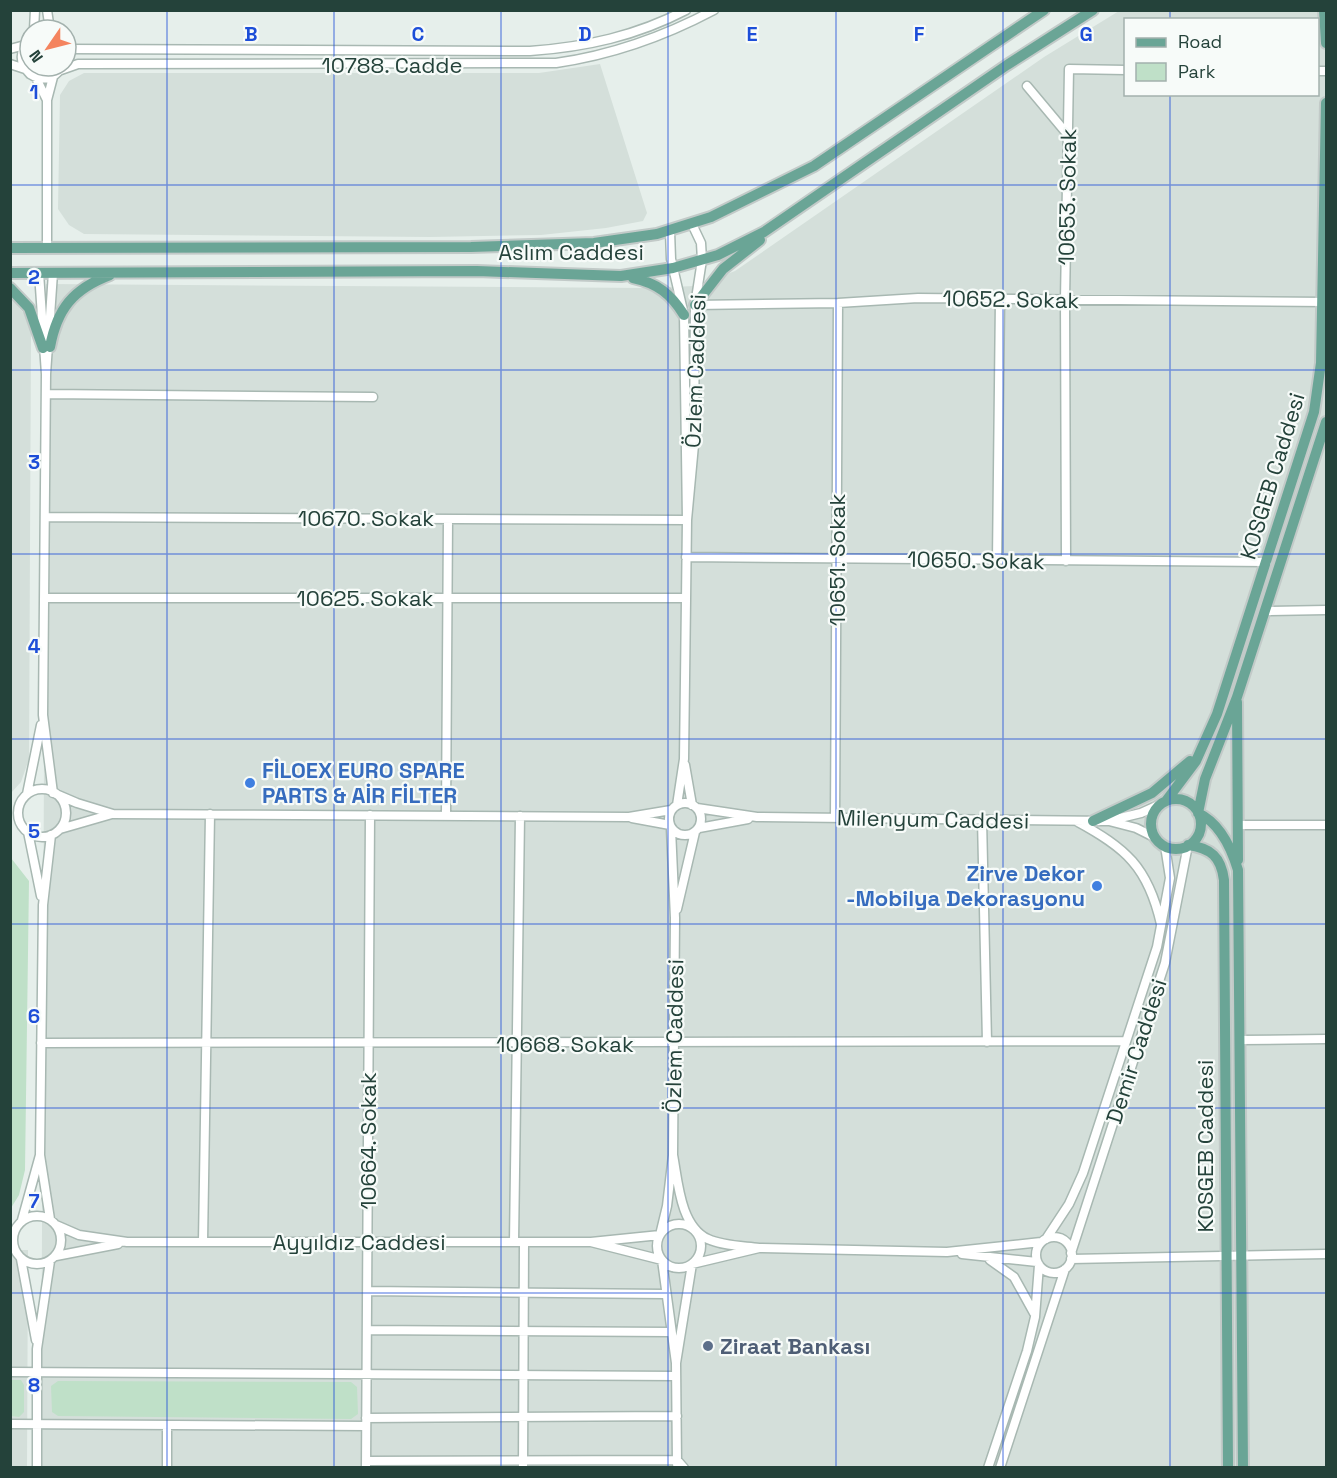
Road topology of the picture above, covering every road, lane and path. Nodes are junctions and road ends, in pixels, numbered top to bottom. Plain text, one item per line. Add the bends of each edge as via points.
1 (686, 10) edge
2 (714, 10) edge
3 (1044, 10) edge
4 (1093, 10) edge
5 (1324, 10) edge
6 (1326, 43) edge
7 (78, 49) edge
8 (78, 64) edge
9 (1124, 70) edge
10 (36, 78) edge
11 (53, 78) edge
12 (1027, 86) dead end
13 (47, 100) junction
14 (1326, 103) edge
15 (1068, 135) junction
16 (778, 223) junction
17 (692, 224) junction
18 (670, 231) junction
19 (10, 248) edge
20 (47, 248) junction
21 (702, 260) junction
22 (673, 268) junction
23 (10, 273) edge
24 (39, 273) junction
25 (53, 273) junction
26 (117, 273) junction
27 (621, 276) junction
28 (10, 288) edge
29 (1000, 299) junction
30 (1065, 300) junction
31 (1325, 302) edge
32 (838, 303) junction
33 (695, 305) junction
34 (684, 315) junction
35 (46, 347) junction
36 (47, 394) junction
37 (373, 397) dead end
38 (1326, 422) edge
39 (45, 517) junction
40 (448, 519) junction
41 (687, 520) junction
42 (686, 557) junction
43 (838, 559) junction
44 (997, 560) junction
45 (1066, 561) junction
46 (1266, 562) junction
47 (44, 598) junction
48 (447, 598) junction
49 (686, 598) junction
50 (1326, 610) edge
51 (1266, 611) junction
52 (1237, 697) junction
53 (43, 715) junction
54 (1204, 745) junction
55 (684, 759) junction
56 (54, 793) junction
57 (25, 797) junction
58 (10, 802) edge
59 (1163, 803) junction
60 (694, 807) junction
61 (674, 808) junction
62 (1198, 813) junction
63 (113, 814) junction
64 (210, 814) junction
65 (370, 815) junction
66 (446, 816) junction
67 (520, 816) junction
68 (629, 817) junction
69 (757, 817) junction
70 (835, 818) junction
71 (982, 819) junction
72 (1076, 820) junction
73 (1093, 820) junction
74 (1109, 821) junction
75 (10, 823) edge
76 (1238, 825) junction
77 (1326, 825) edge
78 (670, 827) junction
79 (60, 829) junction
80 (697, 830) junction
81 (26, 831) junction
82 (51, 835) junction
83 (1156, 838) junction
84 (1188, 845) junction
85 (1165, 846) junction
86 (1238, 870) junction
87 (43, 905) junction
88 (675, 918) junction
89 (1162, 928) junction
90 (1326, 1039) edge
91 (1240, 1040) junction
92 (1126, 1041) junction
93 (987, 1042) junction
94 (41, 1043) junction
95 (206, 1044) junction
96 (369, 1044) junction
97 (516, 1044) junction
98 (674, 1044) junction
99 (40, 1155) junction
100 (673, 1155) junction
101 (53, 1222) junction
102 (17, 1224) edge
103 (694, 1230) junction
104 (660, 1235) junction
105 (1043, 1240) junction
106 (127, 1242) junction
107 (203, 1242) junction
108 (367, 1242) junction
109 (519, 1242) junction
110 (591, 1242) junction
111 (759, 1248) junction
112 (947, 1252) junction
113 (16, 1254) edge
114 (1226, 1254) junction
115 (1240, 1254) junction
116 (1326, 1254) edge
117 (1071, 1256) junction
118 (981, 1257) junction
119 (53, 1258) junction
120 (662, 1260) junction
121 (1038, 1263) junction
122 (692, 1264) junction
123 (1065, 1269) junction
124 (367, 1291) junction
125 (524, 1293) junction
126 (665, 1294) junction
127 (1035, 1317) junction
128 (367, 1330) junction
129 (524, 1331) junction
130 (670, 1332) junction
131 (38, 1349) junction
132 (676, 1363) junction
133 (37, 1371) junction
134 (10, 1372) edge
135 (367, 1374) junction
136 (524, 1375) junction
137 (676, 1376) junction
138 (677, 1416) junction
139 (523, 1417) junction
140 (366, 1422) junction
141 (10, 1424) edge
142 (37, 1424) junction
143 (167, 1425) junction
144 (366, 1464) edge
145 (523, 1464) edge
146 (677, 1464) edge
147 (37, 1467) edge
148 (167, 1467) edge
149 (684, 1467) edge
150 (988, 1467) edge
151 (1000, 1467) edge
152 (1228, 1467) edge
153 (1243, 1467) edge

1 - 7 street, 10788. Cadde via 609,40 530,51
2 - 8 street, 10788. Cadde via 631,47 556,63
3 - 17 main road, Aslım Caddesi via 814,166
4 - 16 main road, Aslım Caddesi
5 - 6 main road
9 - 15 street, 10653. Sokak via 1069,69
10 - 13 street
11 - 13 street
12 - 15 street
13 - 20 street
14 - 31 main road, KOSGEB Caddesi
15 - 30 street, 10653. Sokak
16 - 21 main road, Aslım Caddesi via 742,244
16 - 33 main road via 723,269
17 - 18 main road, Aslım Caddesi
17 - 21 street, Özlem Caddesi via 701,243
18 - 20 main road, Aslım Caddesi via 594,243 482,247
18 - 22 street, Özlem Caddesi
19 - 20 main road, Aslım Caddesi
21 - 22 main road, Aslım Caddesi
21 - 33 street, Özlem Caddesi
22 - 27 main road, Aslım Caddesi
22 - 34 street, Özlem Caddesi
23 - 24 main road, Aslım Caddesi
24 - 25 main road, Aslım Caddesi
24 - 35 street
25 - 26 main road, Aslım Caddesi
25 - 35 street
26 - 27 main road, Aslım Caddesi via 477,272
26 - 35 main road via 94,282 65,305
27 - 34 main road via 662,288
28 - 35 main road via 30,308
29 - 30 street, 10652. Sokak
29 - 32 street, 10652. Sokak via 918,298
29 - 44 street
30 - 31 street, 10652. Sokak
30 - 45 street, 10653. Sokak
31 - 46 main road, KOSGEB Caddesi via 1316,404
32 - 33 street, 10652. Sokak
32 - 43 street, 10651. Sokak
33 - 41 street, Özlem Caddesi via 694,445
34 - 41 street, Özlem Caddesi
35 - 36 street
36 - 37 street
36 - 39 street
38 - 51 main road, KOSGEB Caddesi
39 - 40 street, 10670. Sokak
39 - 47 street
40 - 41 street, 10670. Sokak
40 - 48 street
41 - 42 street, Özlem Caddesi
42 - 43 street, 10650. Sokak
42 - 49 street, Özlem Caddesi
43 - 44 street, 10650. Sokak
43 - 70 street, 10651. Sokak
44 - 45 street, 10650. Sokak
45 - 46 street, 10650. Sokak
46 - 54 main road, KOSGEB Caddesi
47 - 48 street, 10625. Sokak
47 - 53 street
48 - 49 street, 10625. Sokak
48 - 66 street
49 - 55 street, Özlem Caddesi
50 - 51 street
51 - 52 main road, KOSGEB Caddesi
52 - 62 main road, KOSGEB Caddesi via 1205,779
52 - 76 main road, KOSGEB Caddesi
53 - 56 street
53 - 57 street
54 - 59 main road, KOSGEB Caddesi
54 - 73 main road via 1152,794
55 - 60 street, Özlem Caddesi
55 - 61 street, Özlem Caddesi
56 - 57 street via 41,789
56 - 63 street
56 - 79 street via 61,799 66,814
57 - 58 street
57 - 81 street via 18,814
59 - 62 main road via 1184,801
59 - 74 street, Milenyum Caddesi
59 - 83 main road via 1152,820
60 - 61 street
60 - 69 street
60 - 80 street via 701,818
61 - 68 street
61 - 78 street
62 - 84 main road via 1200,831
62 - 86 main road, KOSGEB Caddesi via 1222,834
63 - 64 street
63 - 79 street
64 - 65 street
64 - 95 street
65 - 66 street
65 - 96 street, 10664. Sokak
66 - 67 street
67 - 68 street
67 - 97 street
68 - 78 street
69 - 70 street, Milenyum Caddesi
69 - 80 street
70 - 71 street, Milenyum Caddesi
71 - 72 street, Milenyum Caddesi
71 - 93 street
72 - 73 street, Milenyum Caddesi
72 - 89 street via 1122,849 1139,867 1151,889
73 - 74 street, Milenyum Caddesi
74 - 83 street, Milenyum Caddesi
75 - 81 street
76 - 77 street
76 - 86 main road, KOSGEB Caddesi
78 - 80 street via 685,836
78 - 88 street, Özlem Caddesi
79 - 82 street
80 - 88 street, Özlem Caddesi
81 - 82 street via 38,837
81 - 87 street
82 - 87 street
83 - 85 main road
84 - 85 main road via 1174,849
84 - 114 main road, KOSGEB Caddesi via 1215,855 1224,880
84 - 117 street, Demir Caddesi via 1165,963
85 - 89 street, Demir Caddesi via 1170,878
86 - 91 main road, KOSGEB Caddesi
87 - 94 street
88 - 98 street, Özlem Caddesi
89 - 92 street, Demir Caddesi
90 - 91 street
91 - 115 main road, KOSGEB Caddesi
92 - 93 street, 10668. Sokak
92 - 105 street, Demir Caddesi via 1083,1173 1069,1204
93 - 98 street, 10668. Sokak
94 - 95 street, 10668. Sokak
94 - 99 street
95 - 96 street, 10668. Sokak
95 - 107 street
96 - 97 street, 10668. Sokak
96 - 108 street, 10664. Sokak
97 - 98 street, 10668. Sokak
97 - 109 street
98 - 100 street, Özlem Caddesi
99 - 101 street
99 - 102 street
100 - 103 street, Özlem Caddesi
100 - 104 street, Özlem Caddesi
101 - 102 street via 34,1215
101 - 106 street, Ayyıldız Caddesi via 79,1235
101 - 119 street via 61,1241
102 - 113 street via 12,1238
103 - 104 street via 676,1224
103 - 111 street via 709,1239
103 - 122 street via 701,1248
104 - 110 street, Ayyıldız Caddesi
104 - 120 street via 657,1248
105 - 112 street
105 - 117 street via 1062,1239
105 - 121 street via 1036,1250
106 - 107 street, Ayyıldız Caddesi
106 - 119 street, Ayyıldız Caddesi
107 - 108 street, Ayyıldız Caddesi
108 - 109 street, Ayyıldız Caddesi
108 - 124 street, 10664. Sokak
109 - 110 street, Ayyıldız Caddesi
109 - 125 street
110 - 120 street, Ayyıldız Caddesi
111 - 112 street
111 - 122 street
112 - 118 street
113 - 119 street via 35,1264
113 - 131 street
114 - 115 street
114 - 117 street
114 - 152 main road, KOSGEB Caddesi
115 - 116 street
115 - 153 main road, KOSGEB Caddesi
117 - 123 street
118 - 121 street
118 - 127 street via 997,1263 1014,1277
119 - 131 street
120 - 122 street via 680,1268
120 - 126 street
121 - 123 street via 1052,1272
121 - 127 street
122 - 132 street
123 - 151 street
124 - 125 street
124 - 128 street, 10664. Sokak
125 - 126 street
125 - 129 street
126 - 130 street
127 - 150 street
128 - 129 street
128 - 135 street, 10664. Sokak
129 - 130 street
129 - 136 street
130 - 132 street
131 - 133 street
132 - 137 street
133 - 134 street
133 - 135 street
133 - 142 street
135 - 136 street
135 - 140 street, 10664. Sokak
136 - 137 street
136 - 139 street
137 - 138 street
138 - 139 street
138 - 146 street
139 - 140 street
139 - 145 street
140 - 143 street
140 - 144 street, 10664. Sokak
141 - 142 street
142 - 143 street
142 - 147 street
143 - 148 street
144 - 145 street
145 - 146 street
146 - 149 street

